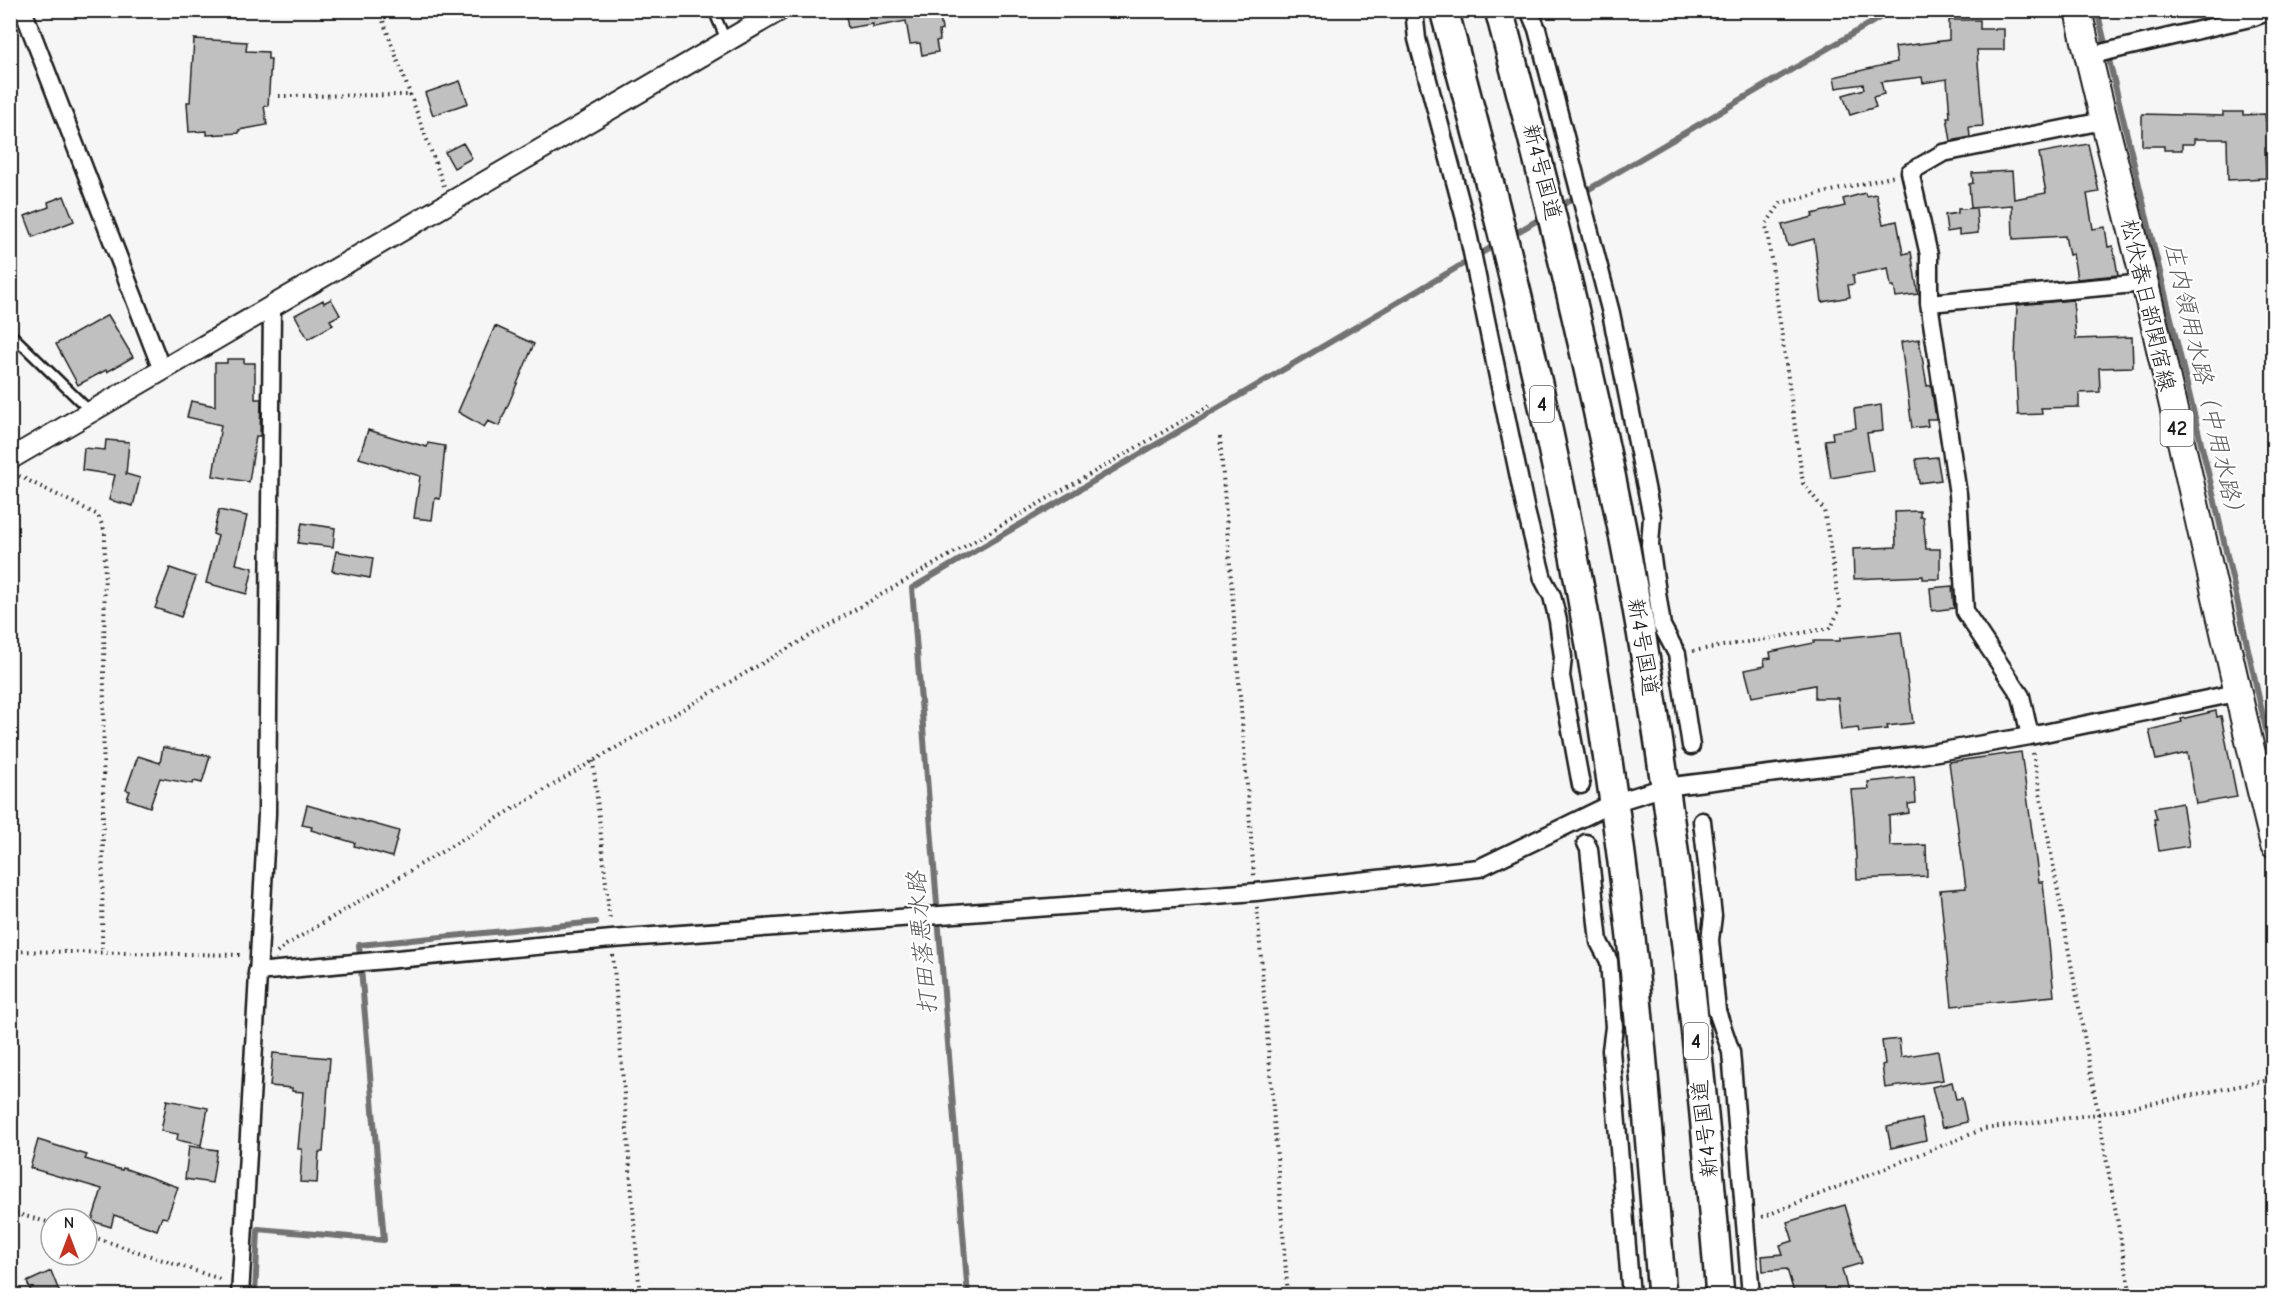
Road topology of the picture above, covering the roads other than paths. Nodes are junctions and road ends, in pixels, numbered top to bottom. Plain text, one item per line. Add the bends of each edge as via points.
1 (23, 10) edge
2 (713, 10) edge
3 (780, 10) edge
4 (1414, 10) edge
5 (1444, 10) edge
6 (1499, 10) edge
7 (1529, 10) edge
8 (2078, 10) edge
9 (2273, 10) edge
10 (727, 42) junction
11 (2088, 56) junction
12 (2103, 121) junction
13 (2145, 283) junction
14 (1929, 303) junction
15 (273, 307) junction
16 (10, 333) edge
17 (162, 370) junction
18 (91, 412) junction
19 (10, 459) edge
20 (1646, 593) junction
21 (1584, 616) junction
22 (1558, 621) junction
23 (2236, 693) junction
24 (2030, 736) junction
25 (1691, 746) dead end
26 (1581, 785) dead end
27 (1665, 787) junction
28 (1613, 803) junction
29 (1702, 821) dead end
30 (1586, 843) dead end
31 (2274, 845) edge
32 (257, 964) junction
33 (1701, 975) junction
34 (1623, 987) junction
35 (240, 1291) edge
36 (1632, 1296) edge
37 (1662, 1296) edge
38 (1720, 1296) edge
39 (1751, 1296) edge

1 - 17 street
2 - 10 lane
3 - 10 street
4 - 22 street via 1417,39 1465,219 1526,511
5 - 21 highway, 4 via 1527,332
6 - 20 highway, 新4号国道 / 4
7 - 20 street via 1537,28 1611,313 1652,517
8 - 11 main road, 松伏春日部関宿線 / 42
9 - 11 street
10 - 15 street
11 - 12 main road, 松伏春日部関宿線 / 42
12 - 13 main road, 松伏春日部関宿線 / 42
12 - 14 street via 1943,153 1910,172 1929,255
13 - 14 street
13 - 23 main road, 松伏春日部関宿線 / 42
14 - 24 street via 1958,495 1965,612 2021,696
15 - 17 street
15 - 32 street via 267,814
16 - 18 lane
17 - 18 street
18 - 19 street
20 - 25 street via 1677,654
20 - 27 highway, 新4号国道 / 4
21 - 22 street
21 - 28 highway, 4
22 - 26 street via 1563,657 1561,676
23 - 24 street
23 - 31 main road, 松伏春日部関宿線 / 42
24 - 27 street via 1920,755
27 - 28 street
27 - 33 highway, 新4号国道 / 4
28 - 32 street via 1479,868 1256,892
28 - 34 highway, 4
29 - 33 street via 1713,916
30 - 34 street via 1599,942
32 - 35 street
33 - 38 highway, 新4号国道 / 4 via 1710,1179
33 - 39 street via 1731,1052
34 - 36 street via 1611,1050
34 - 37 highway, 4

